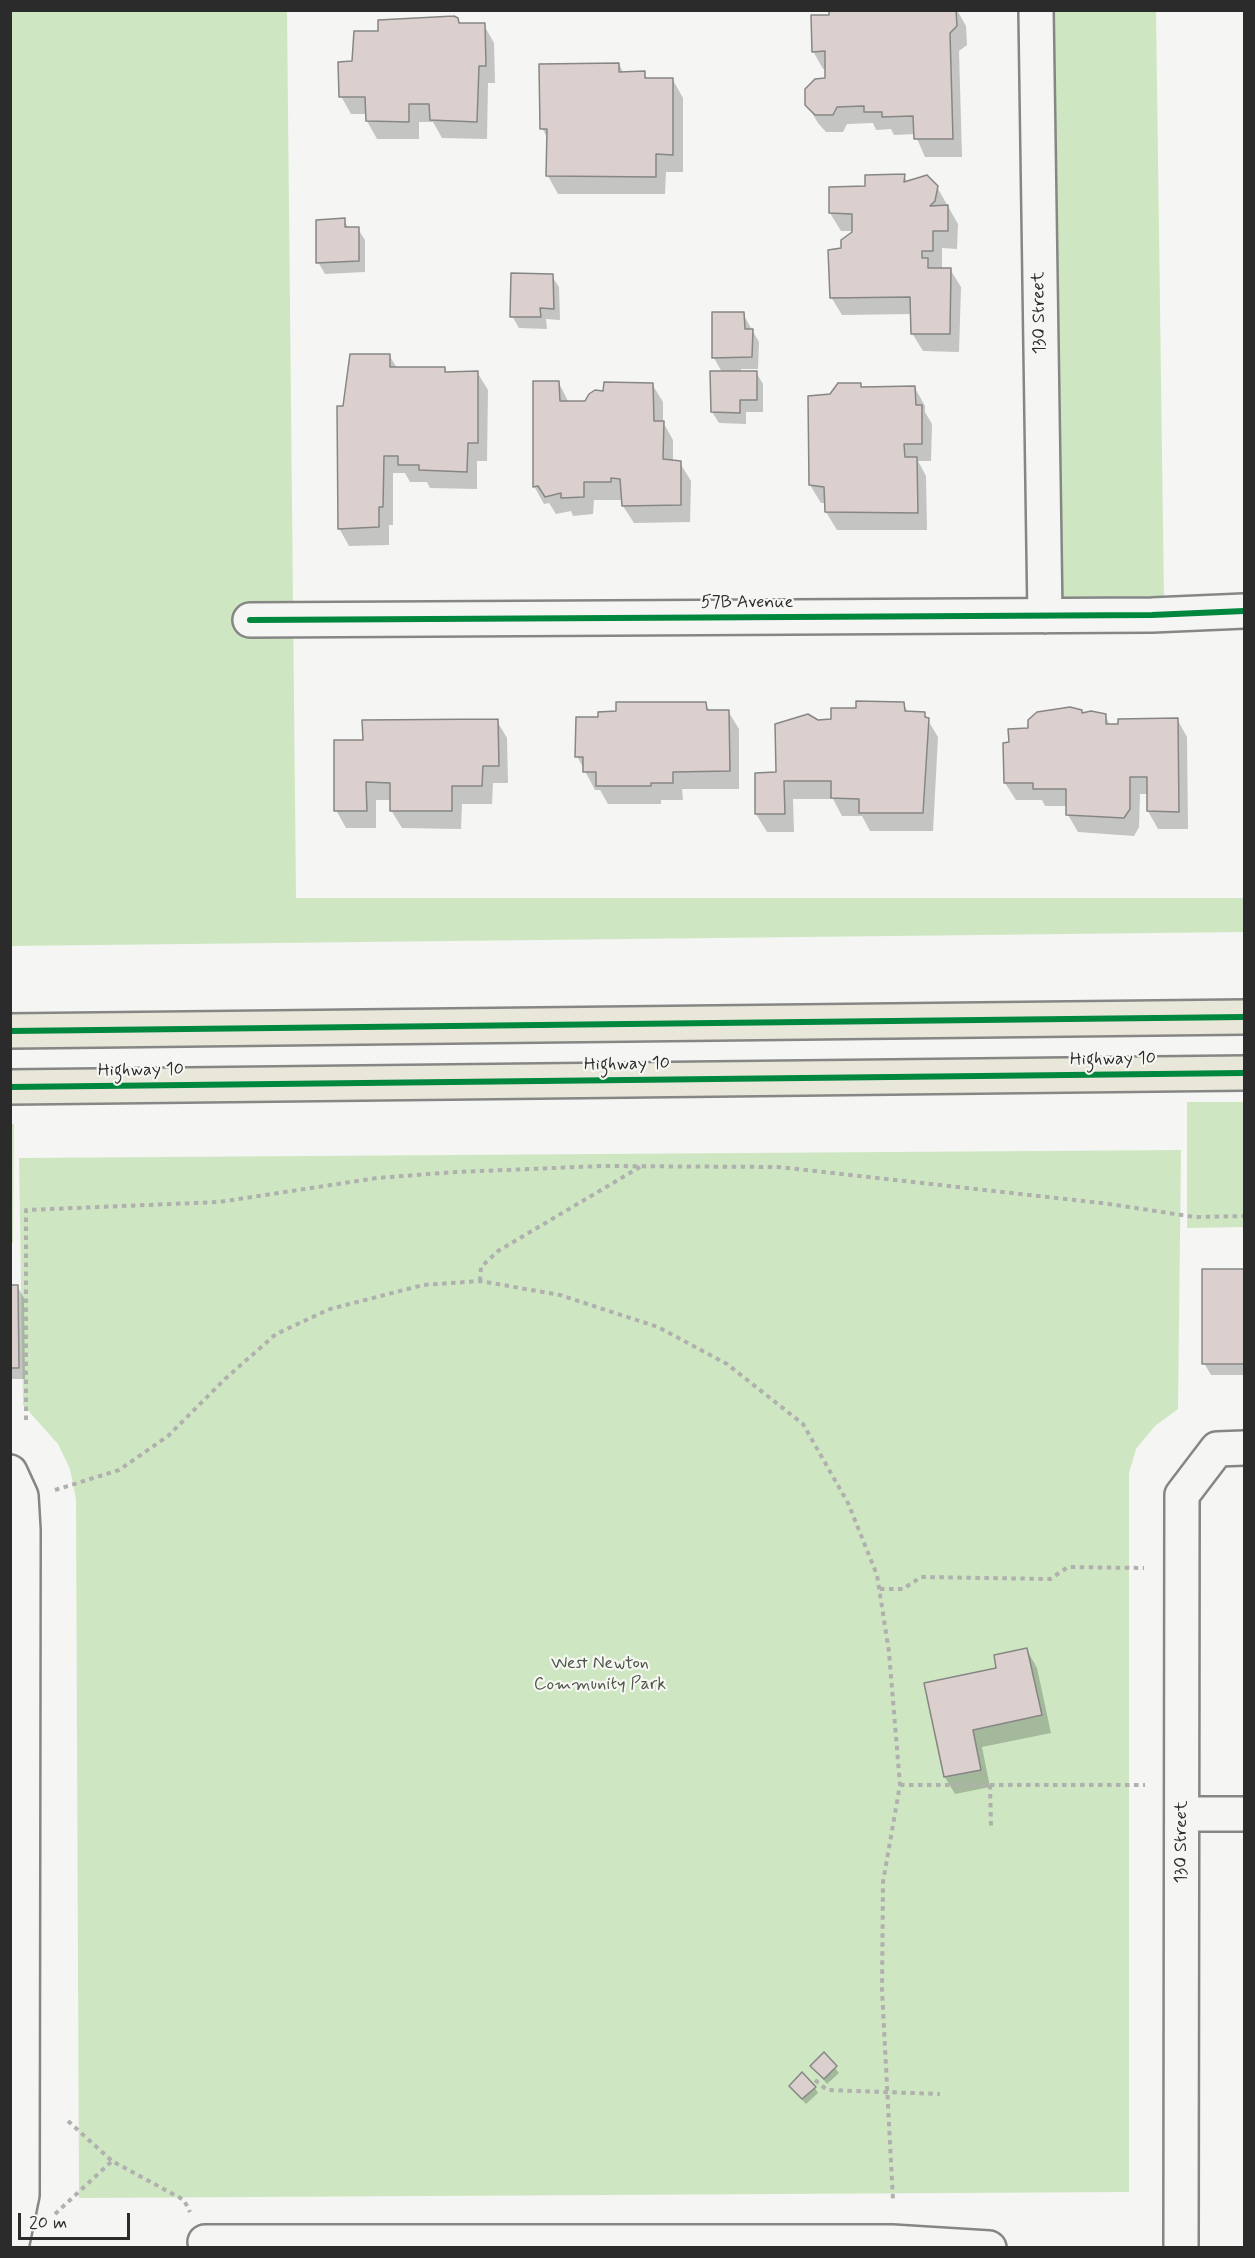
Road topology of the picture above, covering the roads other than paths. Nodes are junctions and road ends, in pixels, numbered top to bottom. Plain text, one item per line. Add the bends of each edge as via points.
1 (1036, 10) edge
2 (1245, 611) edge
3 (1045, 616) junction
4 (250, 620) dead end
5 (1245, 1017) edge
6 (10, 1031) edge
7 (1245, 1073) edge
8 (10, 1087) edge
9 (1231, 1449) edge
10 (10, 1472) edge
11 (1182, 1814) junction
12 (1245, 1814) edge
13 (205, 2242) road end
14 (420, 2245) edge
15 (11, 2247) edge
16 (989, 2247) edge
17 (1181, 2247) edge

1 - 3 street, 130 Street
2 - 3 street, 57B Avenue
3 - 4 street, 57B Avenue
5 - 6 highway
7 - 8 highway, Highway 10
9 - 11 street, 130 Street via 1182,1495
10 - 15 street via 21,1496 23,1530 22,2195
11 - 12 street
11 - 17 street, 130 Street
13 - 14 street
14 - 16 street via 892,2242

